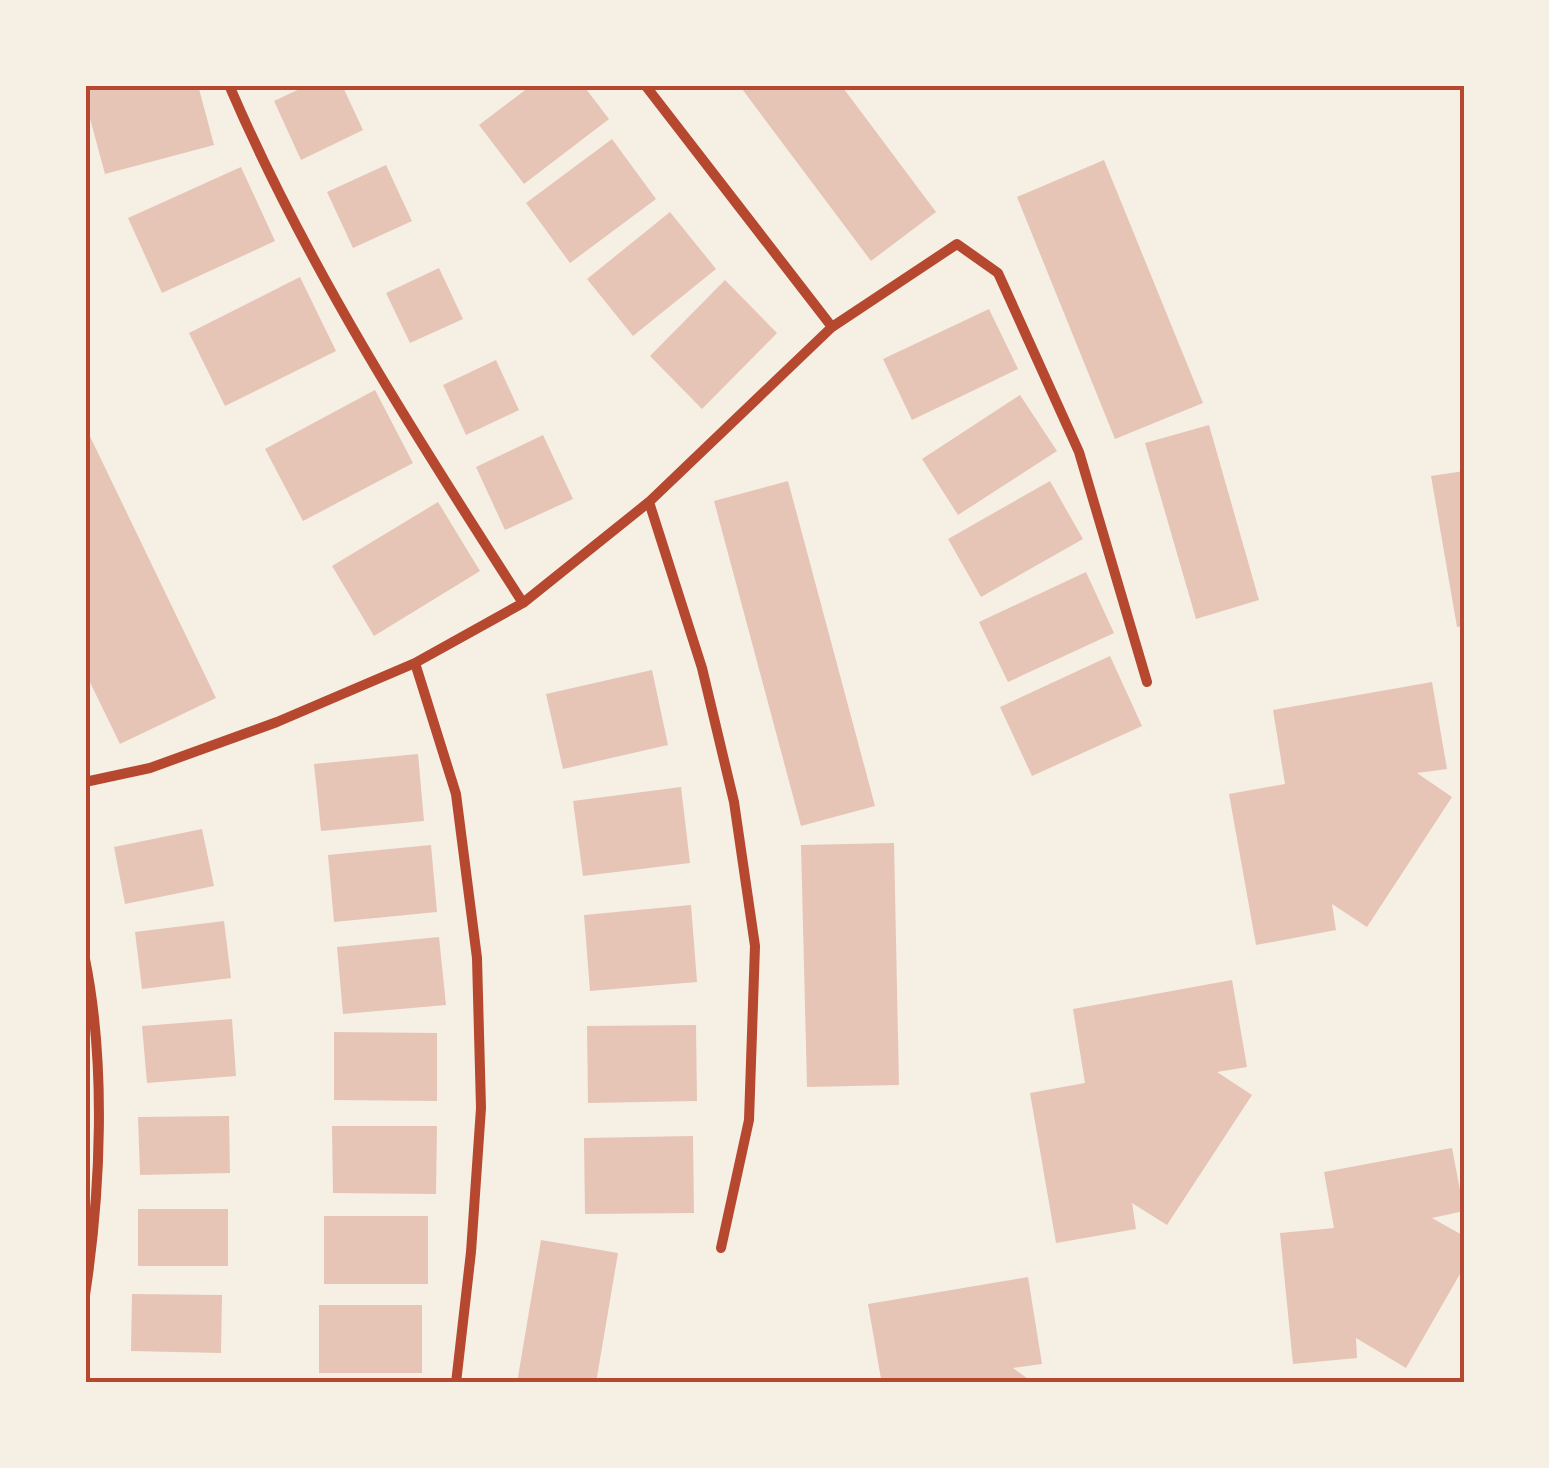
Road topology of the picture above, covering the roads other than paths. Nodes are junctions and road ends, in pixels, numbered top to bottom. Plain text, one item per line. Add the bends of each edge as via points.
1 (230, 85) edge
2 (645, 85) edge
3 (832, 327) junction
4 (649, 502) junction
5 (523, 602) junction
6 (415, 662) junction
7 (1147, 682) dead end
8 (85, 782) edge
9 (85, 959) edge
10 (721, 1248) dead end
11 (85, 1295) edge
12 (456, 1383) edge

1 - 5 street via 331,287
2 - 3 street
3 - 4 street
3 - 7 street via 956,244 998,272 1079,452
4 - 5 street
4 - 10 street via 702,668 734,802 754,946 749,1120
5 - 6 street
6 - 8 street via 278,722 150,768
6 - 12 street via 456,794 477,958 481,1108
9 - 11 street via 100,1114

